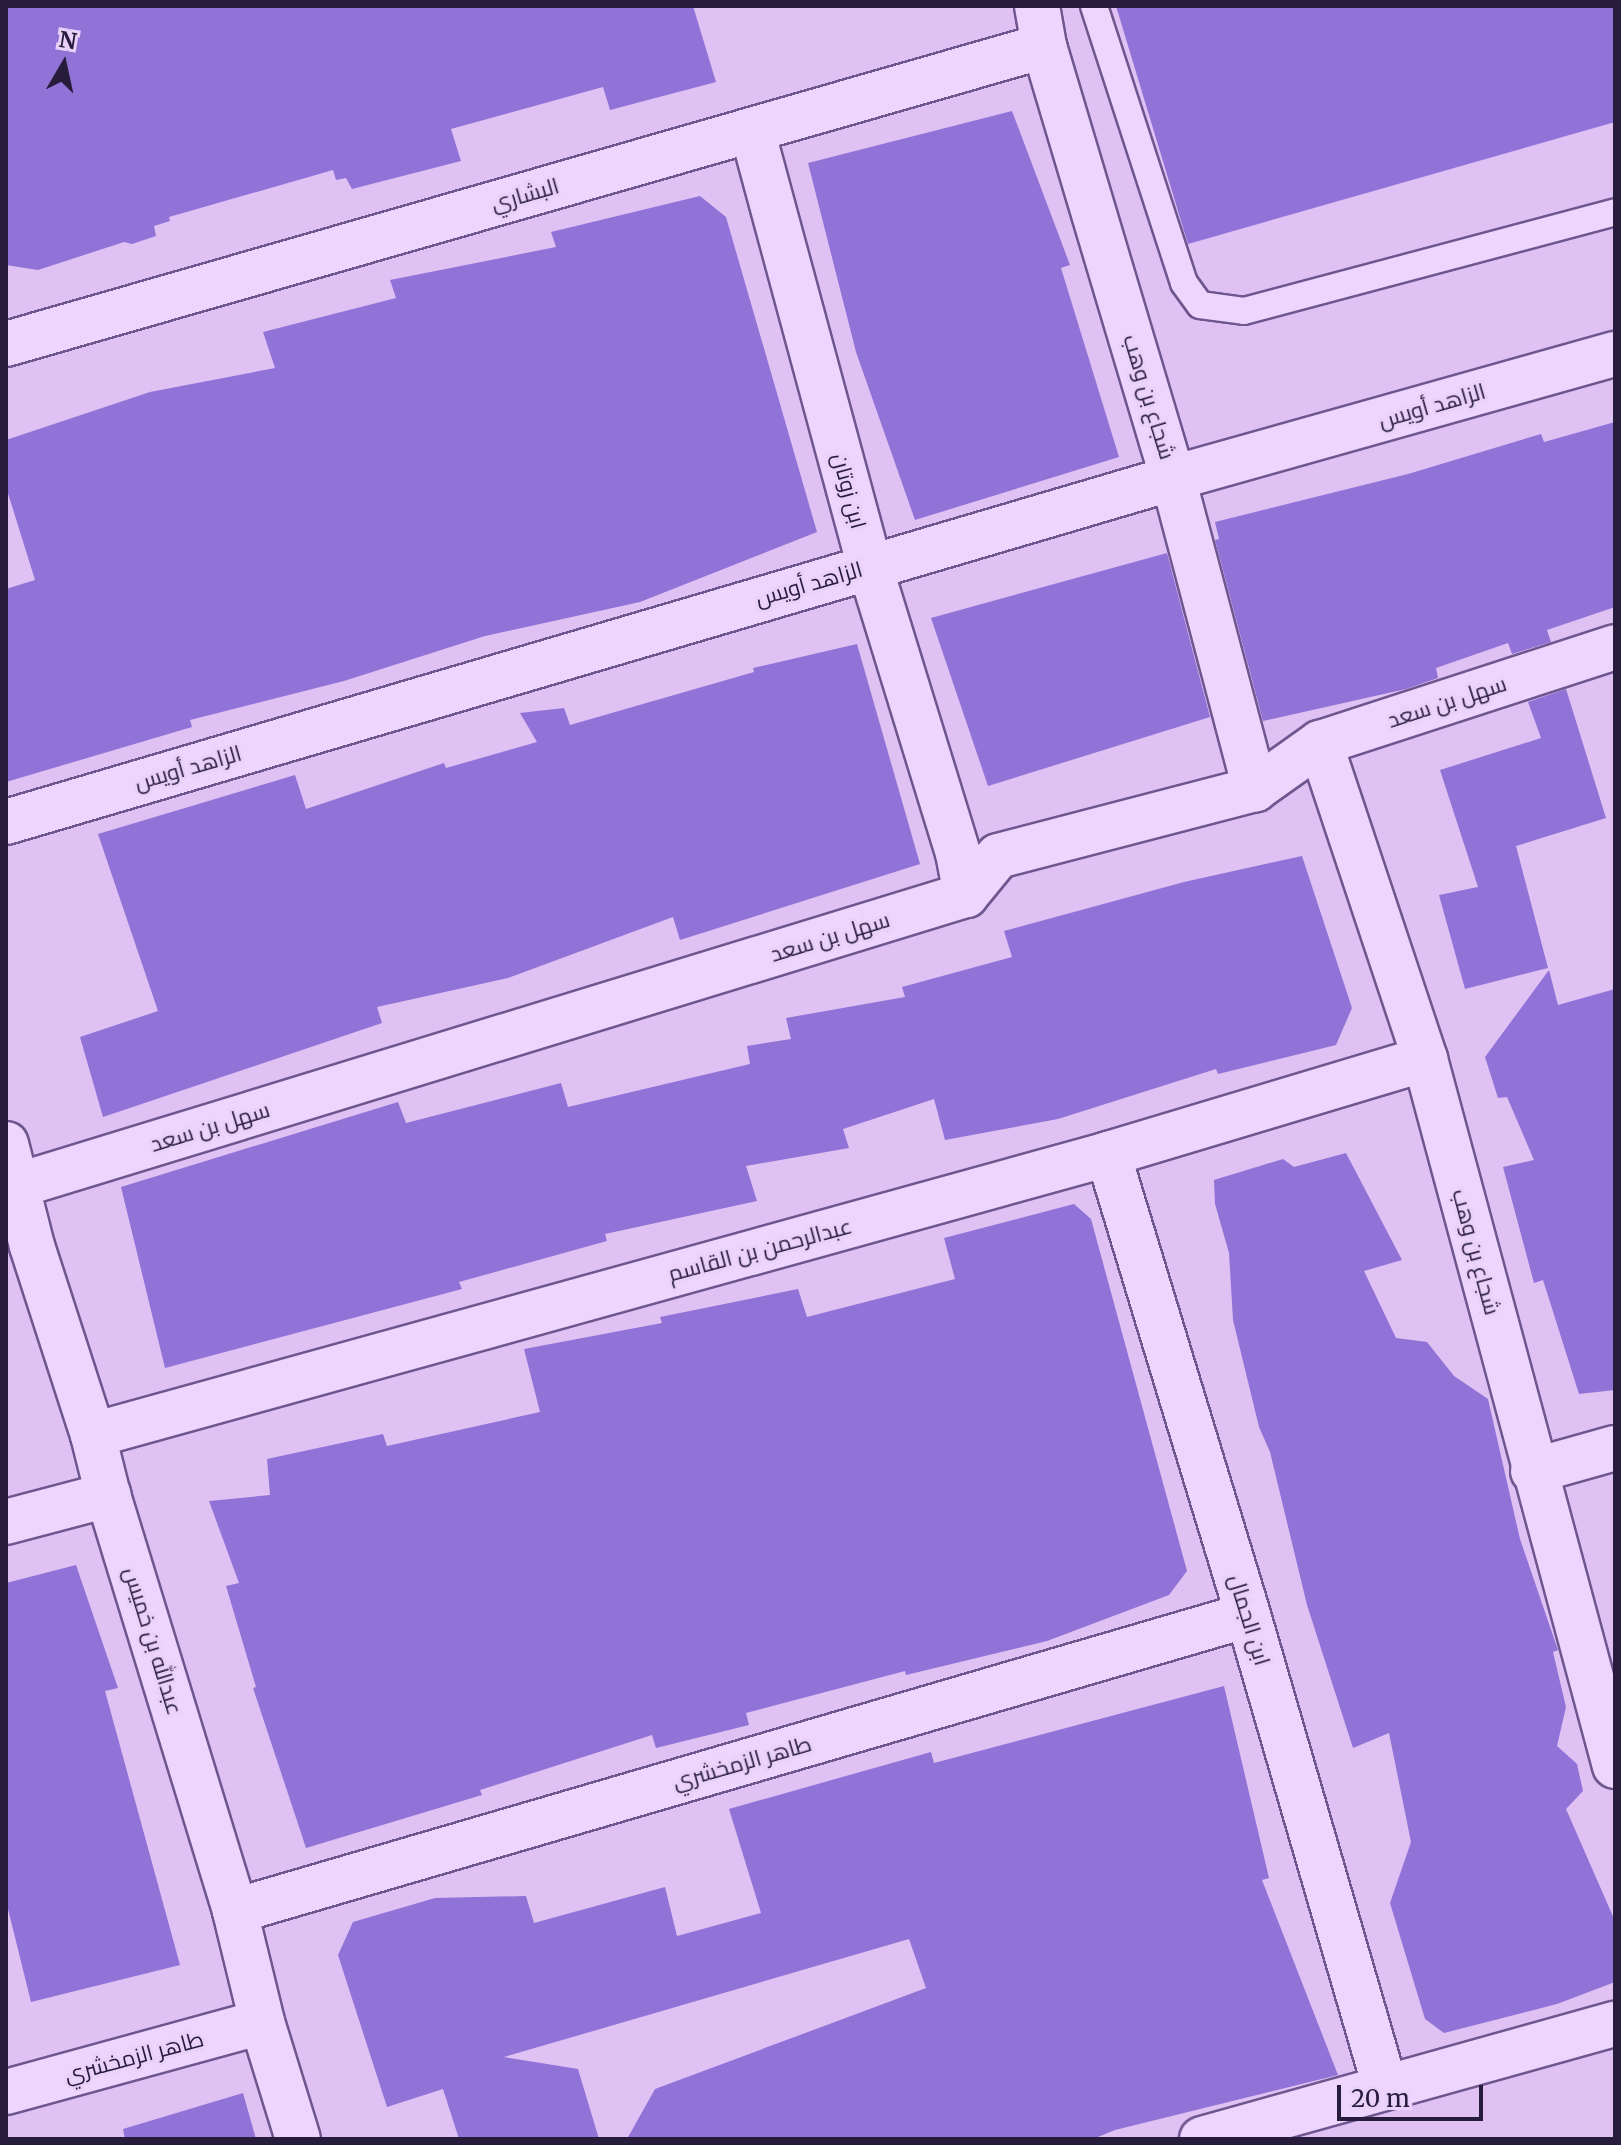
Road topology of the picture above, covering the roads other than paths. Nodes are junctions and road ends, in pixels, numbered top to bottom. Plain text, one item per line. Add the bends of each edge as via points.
1 (1094, 6) edge
2 (1040, 26) edge
3 (752, 130) junction
4 (1615, 212) edge
5 (6, 344) edge
6 (1615, 354) edge
7 (1173, 478) junction
8 (870, 567) junction
9 (1612, 660) edge
10 (1320, 743) junction
11 (1255, 789) junction
12 (6, 822) edge
13 (966, 895) junction
14 (1425, 1059) junction
15 (6, 1144) edge
16 (1108, 1154) junction
17 (19, 1185) junction
18 (19, 1250) edge
19 (93, 1435) junction
20 (1615, 1448) edge
21 (1533, 1471) junction
22 (108, 1495) junction
23 (6, 1522) edge
24 (1248, 1615) junction
25 (1615, 1766) edge
26 (235, 1911) junction
27 (262, 2022) junction
28 (1615, 2024) edge
29 (1385, 2087) junction
30 (6, 2092) edge
31 (298, 2139) edge
32 (1202, 2139) edge

1 - 4 lane via 1184,283 1200,305 1244,311
2 - 3 street, البشاري
2 - 7 street, شجاع بن وهب
3 - 5 street, البشاري
3 - 8 street, ابن زوتان
6 - 7 street, الزاهد أويس
7 - 8 street, الزاهد أويس
7 - 11 street, شجاع بن وهب
8 - 12 street, الزاهد أويس
8 - 13 street, ابن زوتان via 958,853
9 - 10 street, سهل بن سعد
10 - 11 street, سهل بن سعد
10 - 14 street, شجاع بن وهب
11 - 13 street, سهل بن سعد via 998,856
13 - 17 street, سهل بن سعد
14 - 16 street, عبدالرحمن بن القاسم
14 - 21 street, شجاع بن وهب
15 - 17 street, عبدالله بن خميس
16 - 19 street, عبدالرحمن بن القاسم
16 - 24 street, ابن الجمال
17 - 18 street, عبدالله بن خميس
18 - 19 street, عبدالله بن خميس
19 - 22 street, عبدالله بن خميس
20 - 21 street
21 - 25 street, شجاع بن وهب
22 - 23 street
22 - 26 street, عبدالله بن خميس
24 - 26 street, طاهر الزمخشري
24 - 29 street, ابن الجمال
26 - 27 street, عبدالله بن خميس
27 - 30 street, طاهر الزمخشري
27 - 31 street, عبدالله بن خميس
28 - 29 street
29 - 32 street

